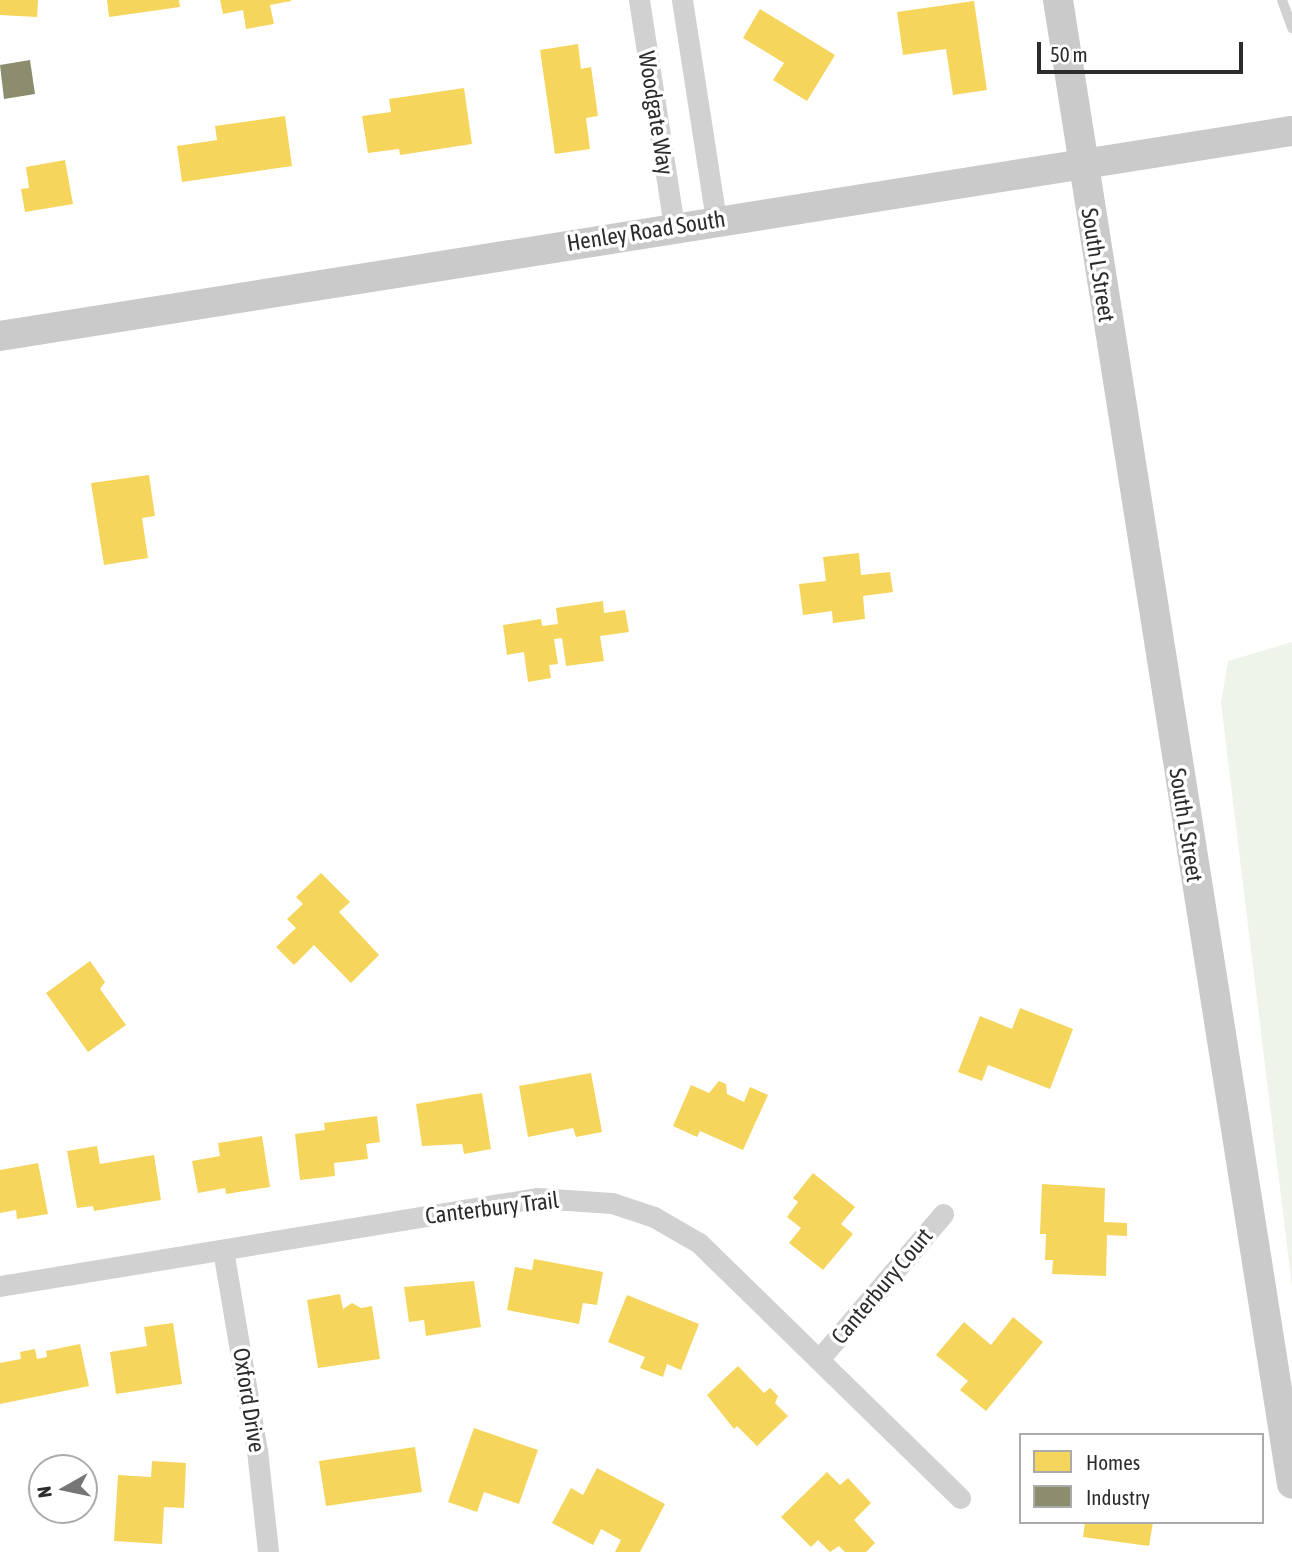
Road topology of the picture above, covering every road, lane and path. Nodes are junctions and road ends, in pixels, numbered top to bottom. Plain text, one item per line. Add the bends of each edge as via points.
1 (639, 0) edge
2 (682, 0) edge
3 (1058, 0) edge
4 (1282, 0) edge
5 (1292, 28) edge
6 (1292, 131) edge
7 (1083, 165) junction
8 (716, 219) junction
9 (674, 226) junction
10 (0, 336) edge
11 (943, 1214) dead end
12 (223, 1250) junction
13 (0, 1286) edge
14 (821, 1357) junction
15 (1292, 1484) edge
16 (960, 1498) dead end
17 (268, 1552) edge

1 - 9 street, Woodgate Way
2 - 8 street, Woodgate Way
3 - 7 street, South L Street
4 - 5 lane
6 - 7 street, Henley Road South
7 - 8 street, Henley Road South
7 - 15 street, South L Street
8 - 9 street, Henley Road South
9 - 10 street, Henley Road South
11 - 14 street, Canterbury Court
12 - 13 street, Canterbury Trail
12 - 14 street, Canterbury Trail via 537,1198 612,1203 654,1217 699,1243
12 - 17 street, Oxford Drive via 257,1450
14 - 16 street, Canterbury Trail

